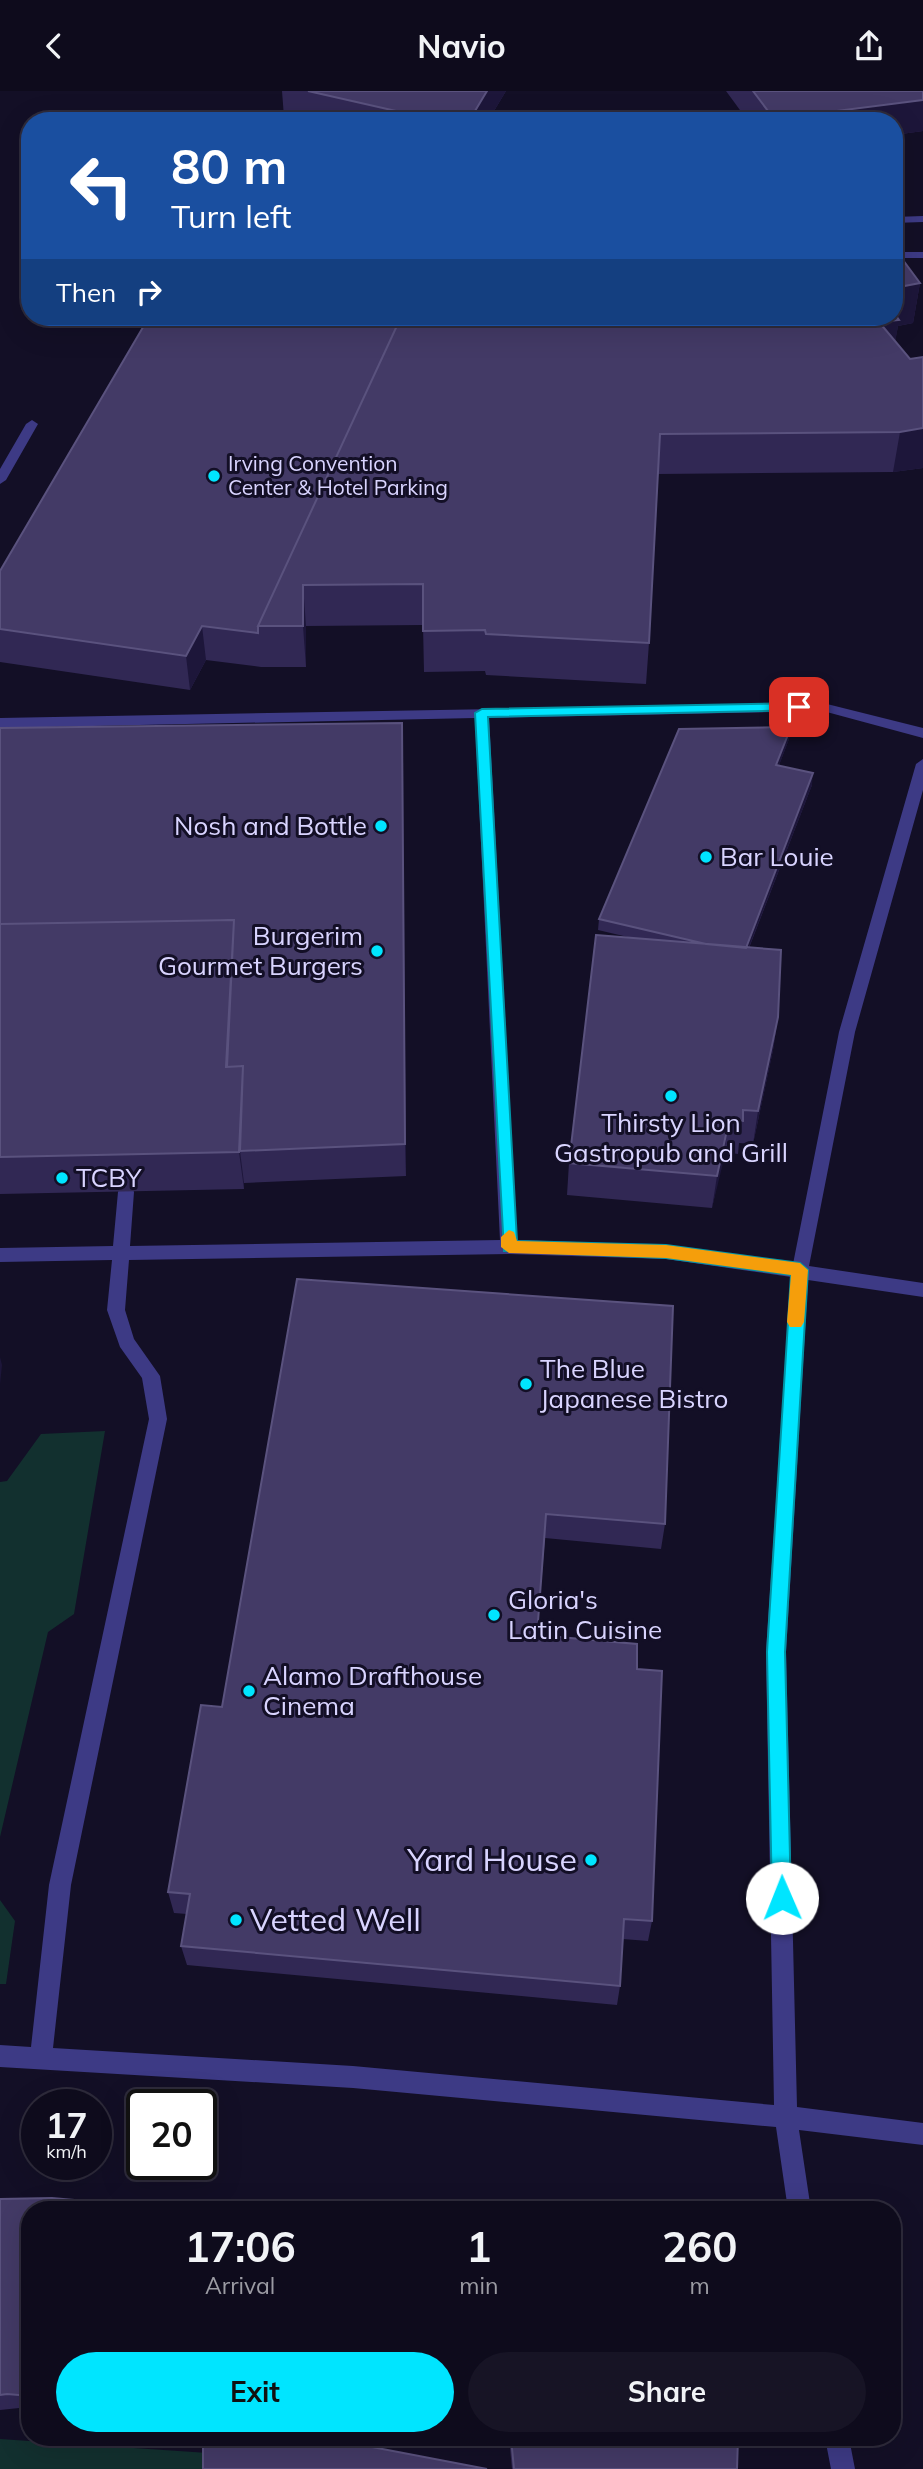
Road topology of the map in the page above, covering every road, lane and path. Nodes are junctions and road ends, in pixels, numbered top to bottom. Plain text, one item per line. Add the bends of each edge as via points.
1 (923, 219) edge
2 (903, 220) edge
3 (903, 255) edge
4 (923, 255) edge
5 (32, 424) dead end
6 (0, 480) edge
7 (482, 713) junction
8 (0, 723) edge
9 (923, 733) edge
10 (923, 764) edge
11 (126, 1192) edge
12 (509, 1247) junction
13 (121, 1253) junction
14 (0, 1255) edge
15 (800, 1270) junction
16 (923, 1290) edge
17 (0, 2056) edge
18 (41, 2056) junction
19 (786, 2117) junction
20 (923, 2134) edge
21 (798, 2201) edge
22 (839, 2446) edge
23 (843, 2469) edge

1 - 2 lane
3 - 4 lane
5 - 6 lane
7 - 8 lane via 160,726
7 - 9 lane via 823,707
7 - 12 lane
10 - 15 lane via 847,1032
11 - 13 lane
12 - 13 lane
12 - 15 lane via 666,1252
13 - 14 lane
13 - 18 lane via 116,1310 125,1342 151,1376 158,1419 60,1885
15 - 16 lane
15 - 19 lane via 776,1652
17 - 18 lane
18 - 19 lane via 353,2077
19 - 20 lane
19 - 21 lane
22 - 23 lane

